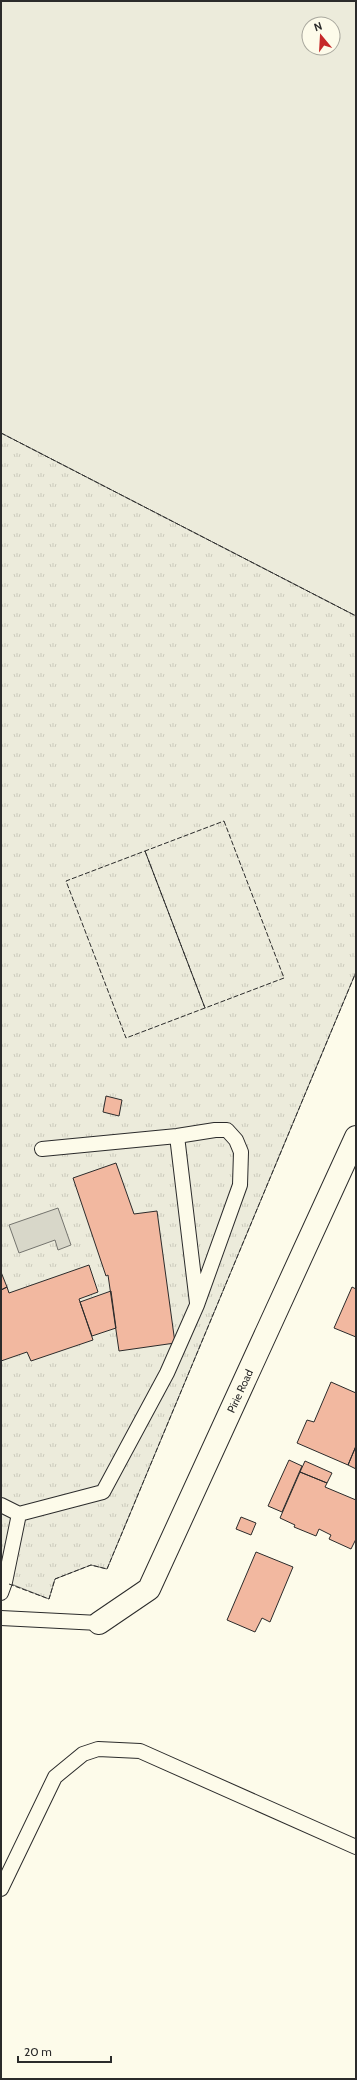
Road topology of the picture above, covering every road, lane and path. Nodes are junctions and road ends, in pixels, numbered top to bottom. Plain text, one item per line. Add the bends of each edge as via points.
1 (177, 1136) junction
2 (356, 1137) edge
3 (42, 1149) dead end
4 (197, 1305) junction
5 (1, 1505) edge
6 (19, 1514) junction
7 (1, 1593) edge
8 (1, 1618) edge
9 (99, 1623) joint
10 (356, 1847) edge
11 (1, 1889) edge

1 - 3 lane
1 - 4 lane
1 - 4 lane via 227,1130 236,1140 241,1152 240,1186
2 - 9 street, Pirie Road via 149,1590
4 - 6 lane via 167,1373 102,1492
5 - 6 lane
6 - 7 lane
8 - 9 lane
10 - 11 lane via 140,1751 98,1749 83,1754 55,1777

